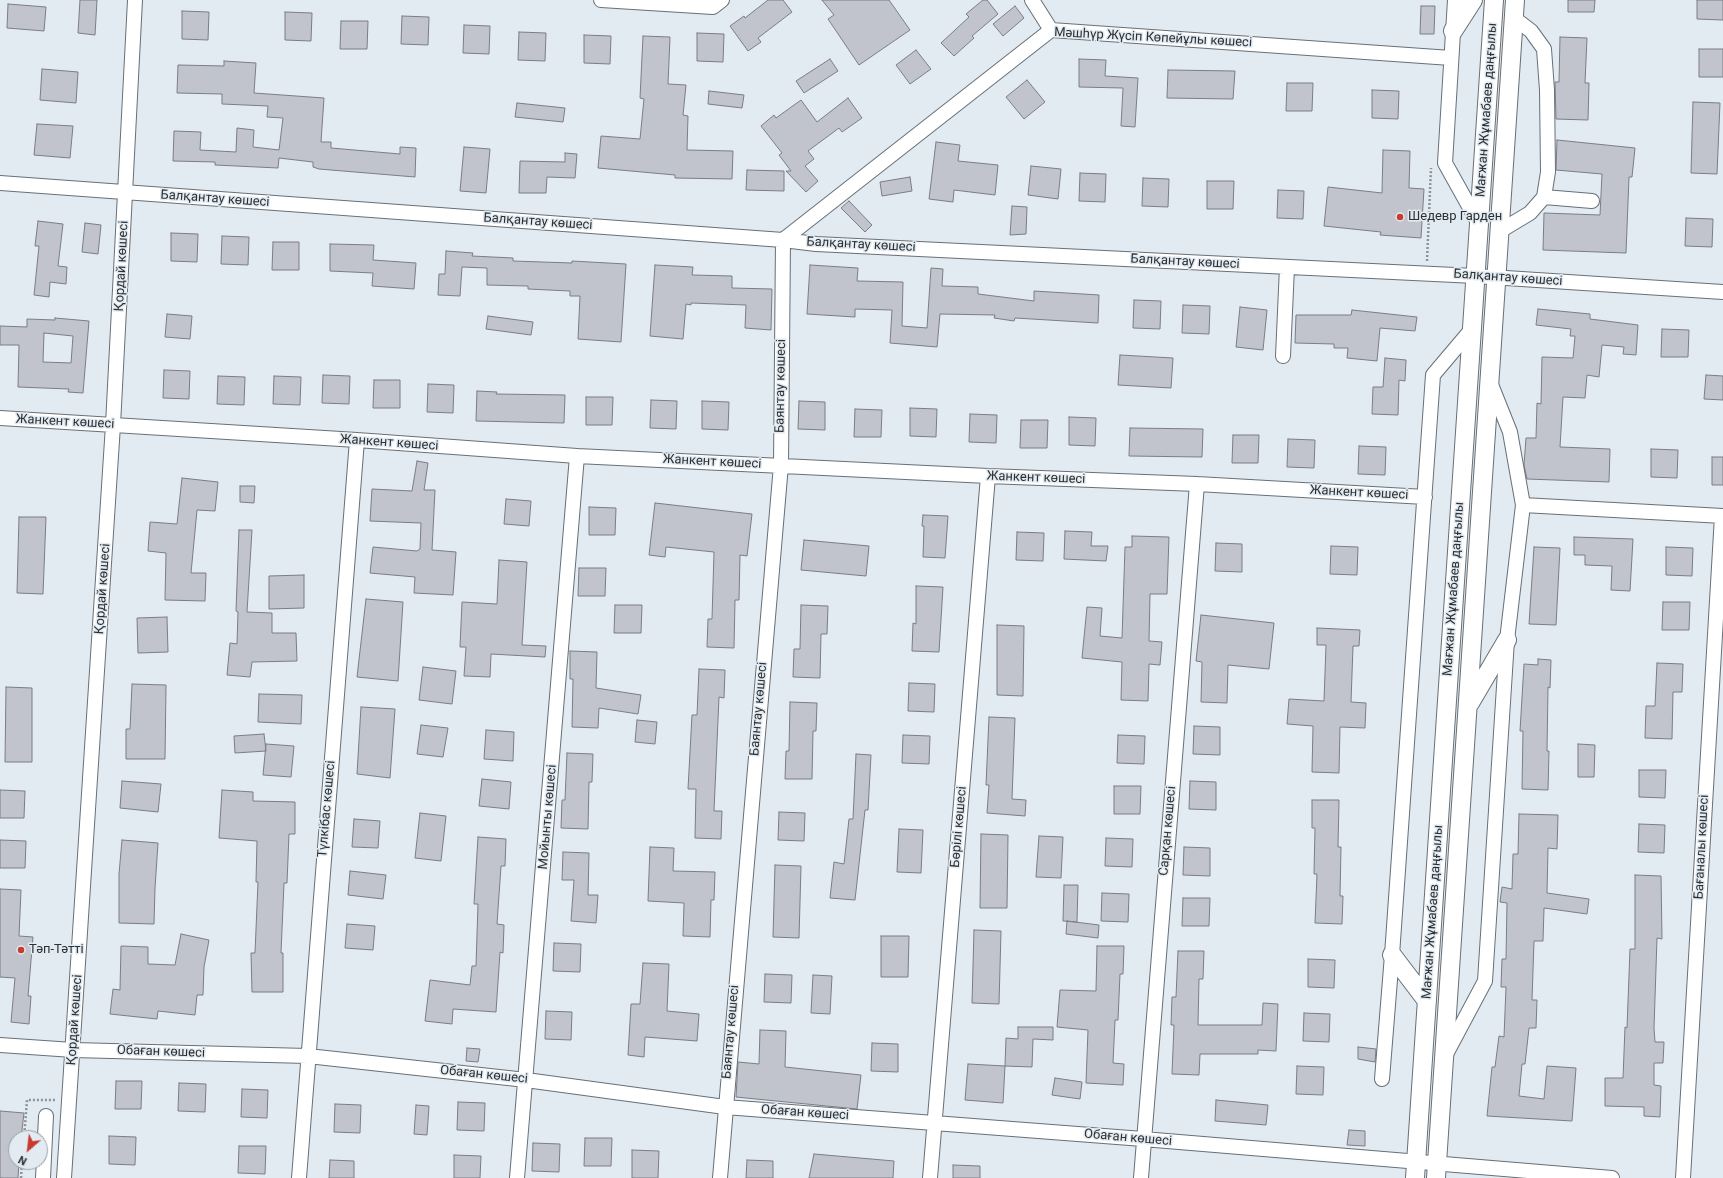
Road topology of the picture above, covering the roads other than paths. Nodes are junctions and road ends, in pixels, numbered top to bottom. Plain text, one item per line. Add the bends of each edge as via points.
1 (135, 0) edge
2 (601, 0) edge
3 (722, 0) edge
4 (1032, 0) edge
5 (1455, 0) edge
6 (1473, 0) edge
7 (1494, 0) edge
8 (1515, 0) edge
9 (1514, 18) junction
10 (1051, 30) junction
11 (1453, 32) junction
12 (1451, 58) junction
13 (0, 184) edge
14 (126, 192) junction
15 (1544, 197) junction
16 (1592, 200) dead end
17 (1479, 224) junction
18 (1500, 231) junction
19 (783, 240) junction
20 (1287, 267) junction
21 (1475, 276) junction
22 (1496, 277) junction
23 (1723, 292) edge
24 (1472, 329) junction
25 (1283, 356) dead end
26 (1490, 380) junction
27 (0, 418) edge
28 (113, 425) junction
29 (357, 440) junction
30 (577, 456) junction
31 (781, 465) junction
32 (988, 476) junction
33 (1197, 484) junction
34 (1425, 497) junction
35 (1523, 505) junction
36 (1722, 516) edge
37 (1507, 640) junction
38 (1468, 707) junction
39 (1392, 955) junction
40 (1427, 1002) junction
41 (0, 1045) edge
42 (73, 1050) junction
43 (308, 1056) junction
44 (1444, 1058) junction
45 (1382, 1079) dead end
46 (526, 1080) junction
47 (725, 1107) junction
48 (46, 1116) dead end
49 (934, 1123) junction
50 (1143, 1139) junction
51 (1415, 1170) edge
52 (1436, 1170) edge
53 (43, 1178) edge
54 (64, 1178) edge
55 (299, 1178) edge
56 (518, 1178) edge
57 (720, 1178) edge
58 (930, 1178) edge
59 (1140, 1178) edge
60 (1612, 1178) edge
61 (1683, 1178) edge

1 - 14 street, Қордай көшесі
2 - 3 street via 712,7
4 - 10 street
5 - 11 street
6 - 11 main road
7 - 17 main road, Мағжан Жұмабаев даңғылы
8 - 9 main road, Мағжан Жұмабаев даңғылы
9 - 15 street via 1531,31 1544,49 1548,172
9 - 18 main road, Мағжан Жұмабаев даңғылы
10 - 12 street, Мәшһүр Жүсіп Көпейұлы көшесі
10 - 19 street, Мәшһүр Жүсіп Көпейұлы көшесі
11 - 12 street
12 - 17 street via 1445,163
13 - 14 street, Балқантау көшесі
14 - 19 street, Балқантау көшесі
14 - 28 street, Қордай көшесі
15 - 16 street
15 - 18 street via 1530,213
17 - 21 main road, Мағжан Жұмабаев даңғылы
18 - 22 main road, Мағжан Жұмабаев даңғылы
19 - 20 street, Балқантау көшесі via 816,244
19 - 31 street, Баянтау көшесі
20 - 21 street, Балқантау көшесі
20 - 25 street
21 - 22 street, Балқантау көшесі
21 - 24 main road, Мағжан Жұмабаев даңғылы
22 - 23 street, Балқантау көшесі
22 - 26 main road, Мағжан Жұмабаев даңғылы
24 - 34 street via 1433,375
24 - 40 main road, Мағжан Жұмабаев даңғылы
26 - 35 street via 1510,432
26 - 38 main road, Мағжан Жұмабаев даңғылы
27 - 28 street, Жанкент көшесі
28 - 29 street, Жанкент көшесі
28 - 42 street, Қордай көшесі
29 - 30 street, Жанкент көшесі
29 - 43 street, Түлкібас көшесі
30 - 31 street, Жанкент көшесі
30 - 46 street, Мойынты көшесі
31 - 32 street, Жанкент көшесі
31 - 47 street, Баянтау көшесі
32 - 33 street, Жанкент көшесі
32 - 49 street, Бөрілі көшесі
33 - 34 street, Жанкент көшесі
33 - 50 street, Сарқан көшесі
34 - 39 street
35 - 36 street
35 - 37 street
36 - 61 street, Бағаналы көшесі
37 - 38 main road
37 - 44 street via 1485,981
38 - 44 main road, Мағжан Жұмабаев даңғылы
39 - 40 main road
39 - 45 street
40 - 51 main road, Мағжан Жұмабаев даңғылы
41 - 42 street, Обаған көшесі
42 - 43 street, Обаған көшесі
42 - 54 street, Қордай көшесі
43 - 46 street, Обаған көшесі
43 - 55 street, Түлкібас көшесі
44 - 52 main road, Мағжан Жұмабаев даңғылы
46 - 47 street, Обаған көшесі
46 - 56 street, Мойынты көшесі
47 - 49 street, Обаған көшесі
47 - 57 street, Баянтау көшесі
48 - 53 street
49 - 50 street, Обаған көшесі
49 - 58 street, Бөрілі көшесі
50 - 51 street, Обаған көшесі
50 - 59 street, Сарқан көшесі
51 - 52 street, Обаған көшесі
52 - 60 street, Обаған көшесі

